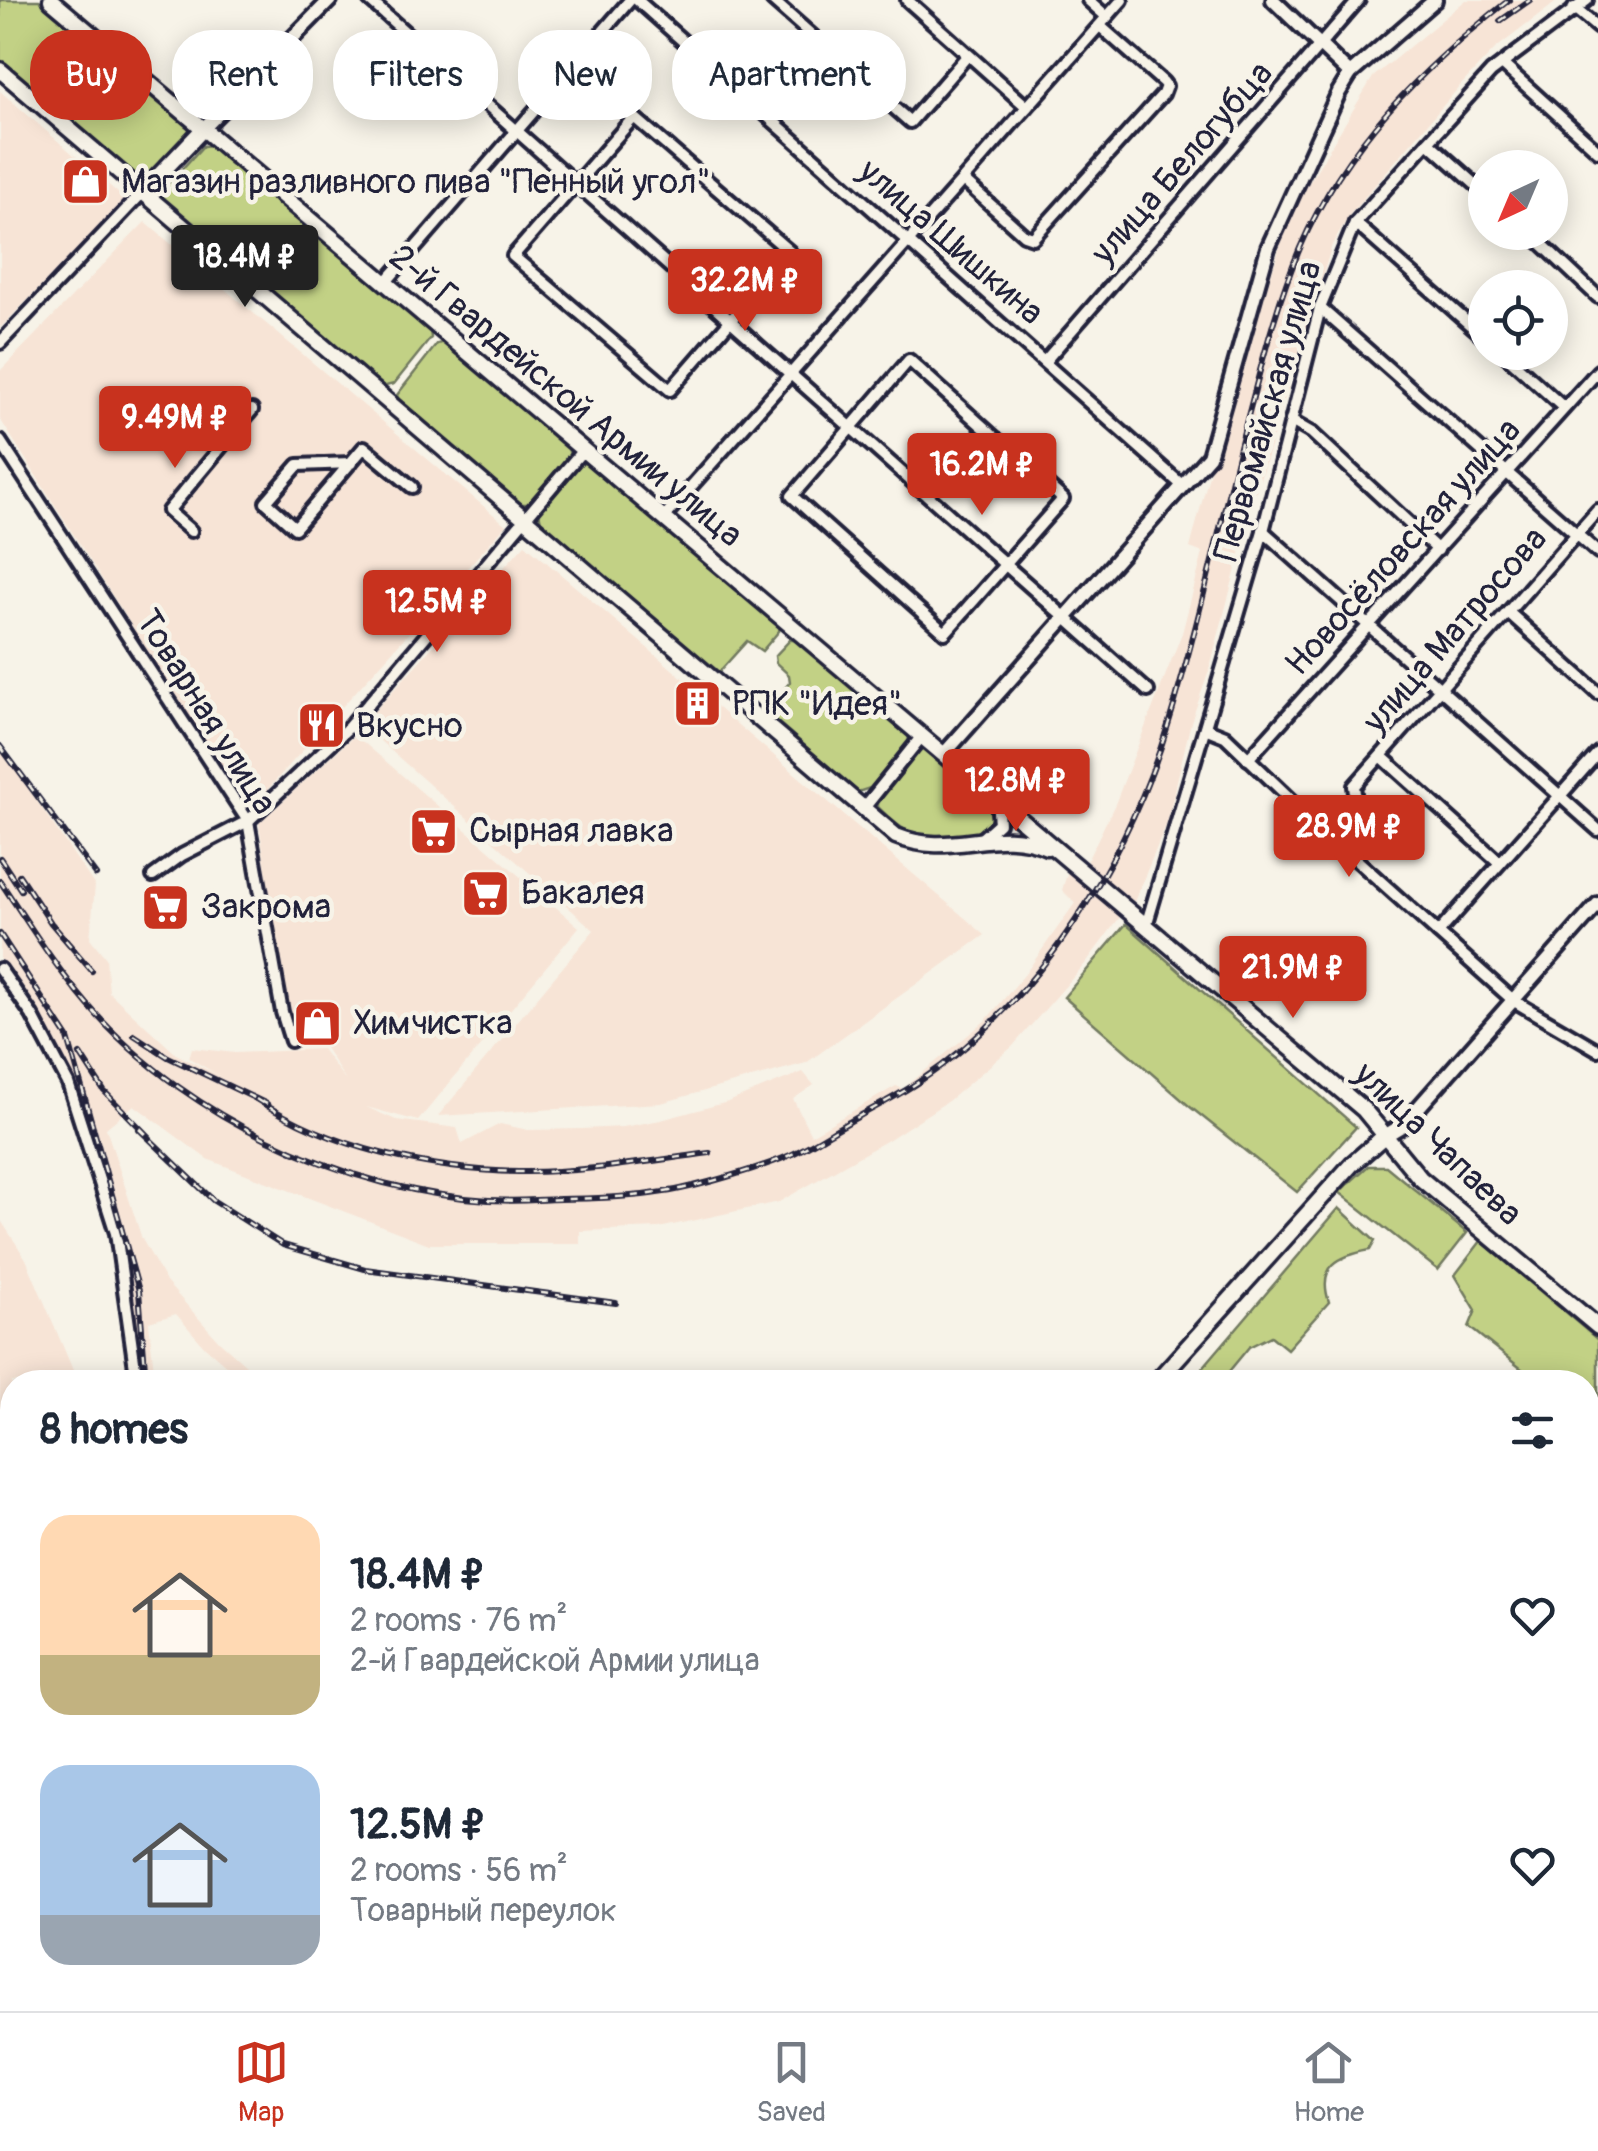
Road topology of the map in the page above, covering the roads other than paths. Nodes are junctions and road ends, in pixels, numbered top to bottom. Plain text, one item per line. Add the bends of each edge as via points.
1 (50, 0) edge
2 (330, 0) edge
3 (369, 0) edge
4 (634, 0) edge
5 (772, 0) edge
6 (907, 0) edge
7 (1088, 0) edge
8 (1122, 0) edge
9 (1273, 0) edge
10 (1359, 0) edge
11 (1435, 0) edge
12 (1588, 0) edge
13 (1574, 8) junction
14 (1103, 21) junction
15 (1598, 28) edge
16 (1322, 45) junction
17 (968, 55) junction
18 (1502, 64) junction
19 (0, 70) edge
20 (1350, 74) junction
21 (1027, 108) junction
22 (204, 128) junction
23 (518, 132) junction
24 (1428, 142) junction
25 (1598, 151) edge
26 (1468, 177) edge
27 (964, 180) junction
28 (576, 184) junction
29 (142, 193) junction
30 (1355, 223) junction
31 (909, 242) junction
32 (1548, 250) edge
33 (385, 282) junction
34 (1598, 297) edge
35 (1320, 308) junction
36 (730, 321) junction
37 (1468, 323) edge
38 (0, 343) edge
39 (1045, 361) junction
40 (1522, 370) edge
41 (1598, 370) edge
42 (790, 374) junction
43 (1564, 408) junction
44 (252, 410) dead end
45 (1291, 422) junction
46 (850, 427) junction
47 (0, 442) edge
48 (584, 450) junction
49 (351, 463) junction
50 (1508, 471) junction
51 (1183, 486) junction
52 (412, 487) dead end
53 (1598, 510) edge
54 (664, 517) junction
55 (526, 521) junction
56 (1262, 530) junction
57 (191, 531) dead end
58 (1577, 533) junction
59 (1438, 550) junction
60 (1598, 552) edge
61 (1006, 566) junction
62 (1508, 612) junction
63 (1064, 617) junction
64 (1370, 627) junction
65 (1440, 691) junction
66 (1148, 692) dead end
67 (1598, 692) edge
68 (1205, 728) junction
69 (922, 736) junction
70 (1598, 753) edge
71 (944, 754) junction
72 (1381, 756) junction
73 (1248, 759) junction
74 (1558, 798) junction
75 (997, 799) junction
76 (864, 808) junction
77 (248, 821) junction
78 (1598, 830) edge
79 (1330, 836) junction
80 (976, 842) junction
81 (1062, 853) junction
82 (1500, 863) junction
83 (153, 876) dead end
84 (1598, 904) edge
85 (1146, 926) junction
86 (1438, 933) junction
87 (0, 968) edge
88 (1514, 1001) junction
89 (291, 1041) dead end
90 (1598, 1050) edge
91 (1328, 1080) junction
92 (1383, 1136) junction
93 (1352, 1164) junction
94 (1598, 1328) edge
95 (134, 1370) edge
96 (1167, 1370) edge

1 - 22 main road, 2-й Гвардейской Армии улица
2 - 22 street
3 - 23 street
4 - 23 street
4 - 31 street, улица Шишкина
5 - 17 street via 910,122
6 - 17 street
7 - 14 street
8 - 14 street
9 - 16 street
10 - 16 street, улица Белогубца
11 - 20 street
12 - 13 street, Первомайская улица
13 - 15 street
13 - 18 street, Первомайская улица
14 - 21 street
14 - 27 street via 1163,82 1163,94 1032,238
16 - 20 street
16 - 39 street, улица Белогубца
17 - 21 street
18 - 24 street, Первомайская улица
18 - 25 street
19 - 29 main road
20 - 51 street via 1268,248 1208,456
21 - 27 street
22 - 29 main road
22 - 33 main road, 2-й Гвардейской Армии улица
23 - 28 street
23 - 33 street
24 - 26 street
24 - 30 street, Первомайская улица
27 - 31 street
28 - 36 street
28 - 36 street via 634,117 790,252
28 - 36 street via 513,256 670,390
29 - 38 street
29 - 55 main road
30 - 35 street, Первомайская улица
30 - 37 street
31 - 39 street, улица Шишкина
31 - 42 street
32 - 34 street
33 - 48 main road, 2-й Гвардейской Армии улица
35 - 45 street, Первомайская улица
35 - 50 street
36 - 42 street
39 - 51 street, улица Шишкина
40 - 43 street
41 - 43 street, Новосёловская улица
42 - 46 street
42 - 54 street
43 - 50 street, Новосёловская улица
44 - 57 street via 168,510
45 - 56 street, Первомайская улица
45 - 59 street via 1312,432
46 - 61 street
46 - 61 street via 909,360 1064,499
46 - 61 street via 792,496 880,576 946,633
47 - 77 street, Товарная улица
48 - 54 main road, 2-й Гвардейской Армии улица
48 - 55 street
49 - 49 street via 296,528 266,502 298,465
49 - 52 street via 364,448
50 - 58 street
50 - 59 street, Новосёловская улица
51 - 63 street
53 - 58 street, улица Матросова
54 - 69 main road, 2-й Гвардейской Армии улица
55 - 76 main road
55 - 77 street via 348,728
56 - 64 street
56 - 68 street, Первомайская улица
58 - 60 street
58 - 62 street, улица Матросова
59 - 64 street, Новосёловская улица
61 - 63 street
62 - 65 street, улица Матросова
62 - 67 street
63 - 66 street
63 - 71 street
64 - 65 street
64 - 73 street, Новосёловская улица
65 - 72 street, улица Матросова
65 - 74 street
68 - 73 street via 1225,736
68 - 85 street, Первомайская улица
69 - 71 main road, 2-й Гвардейской Армии улица
69 - 76 street
70 - 74 street
71 - 75 main road, 2-й Гвардейской Армии улица
72 - 79 street, улица Матросова via 1354,786 1357,808
72 - 82 street
73 - 79 street
74 - 78 street
74 - 82 street
75 - 80 street via 999,823
75 - 81 main road, 2-й Гвардейской Армии улица
76 - 80 main road via 916,844
77 - 83 street
77 - 89 street, Товарная улица
79 - 86 street
80 - 81 main road via 1030,839
81 - 85 main road, улица Чапаева
82 - 86 street
84 - 88 street
85 - 91 main road, улица Чапаева
86 - 88 street
87 - 95 street via 68,1083 116,1233
88 - 90 street
88 - 92 street via 1402,1125
91 - 92 main road, улица Чапаева
91 - 93 main road via 1366,1124
92 - 93 main road
92 - 94 main road, улица Чапаева via 1420,1178
93 - 96 main road

